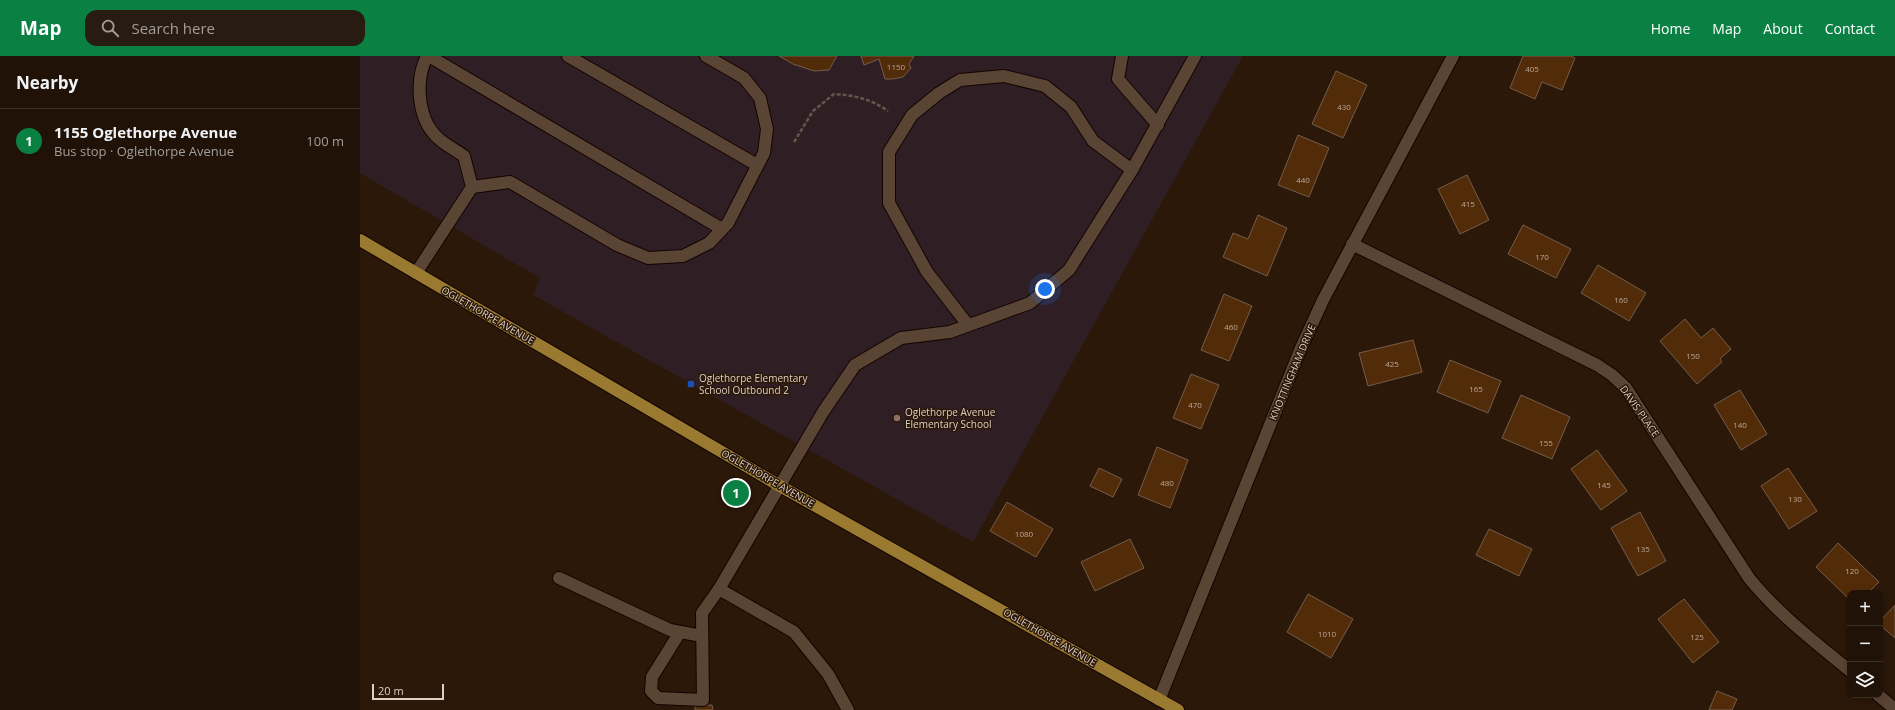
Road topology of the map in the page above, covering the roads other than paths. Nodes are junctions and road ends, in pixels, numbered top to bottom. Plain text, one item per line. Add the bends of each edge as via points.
1 (428, 56) edge
2 (568, 56) edge
3 (706, 56) edge
4 (1122, 56) edge
5 (1195, 56) edge
6 (1453, 56) edge
7 (1158, 125) junction
8 (757, 165) junction
9 (1132, 170) junction
10 (472, 187) junction
11 (722, 229) junction
12 (360, 240) edge
13 (1352, 244) junction
14 (416, 273) junction
15 (968, 324) junction
16 (780, 486) junction
17 (559, 578) dead end
18 (719, 589) junction
19 (680, 632) junction
20 (702, 636) junction
21 (1847, 669) edge
22 (1882, 698) edge
23 (1159, 700) junction
24 (1895, 709) edge
25 (848, 710) edge
26 (1178, 710) edge

1 - 10 street via 422,66 419,90 426,119 438,138 464,156
1 - 11 street
2 - 8 street
3 - 8 street via 744,78 760,98 767,129 764,153
4 - 7 street via 1118,79
5 - 7 street
6 - 13 street, KNOTTINGHAM DRIVE
7 - 9 street
8 - 11 street via 728,223
9 - 15 street via 1069,270 1030,303
9 - 15 street via 1093,142 1071,107 1045,86 1004,76 960,80 912,115 889,152 890,203 927,272
10 - 11 street via 510,182 617,245 648,258 683,256 709,243
10 - 14 street
12 - 14 main road, OGLETHORPE AVENUE
13 - 21 street, DAVIS PLACE via 1597,365 1612,375 1626,388 1749,578 1787,619
13 - 23 street, KNOTTINGHAM DRIVE via 1301,348
14 - 16 main road, OGLETHORPE AVENUE
15 - 16 street via 950,332 901,338 855,365 823,412
16 - 18 street
16 - 23 main road, OGLETHORPE AVENUE
17 - 19 street via 670,630
18 - 20 street via 702,613
18 - 25 street via 794,632 828,674
19 - 20 street
19 - 20 street via 652,677 650,691 658,698 703,700
22 - 24 street
23 - 26 main road, OGLETHORPE AVENUE

